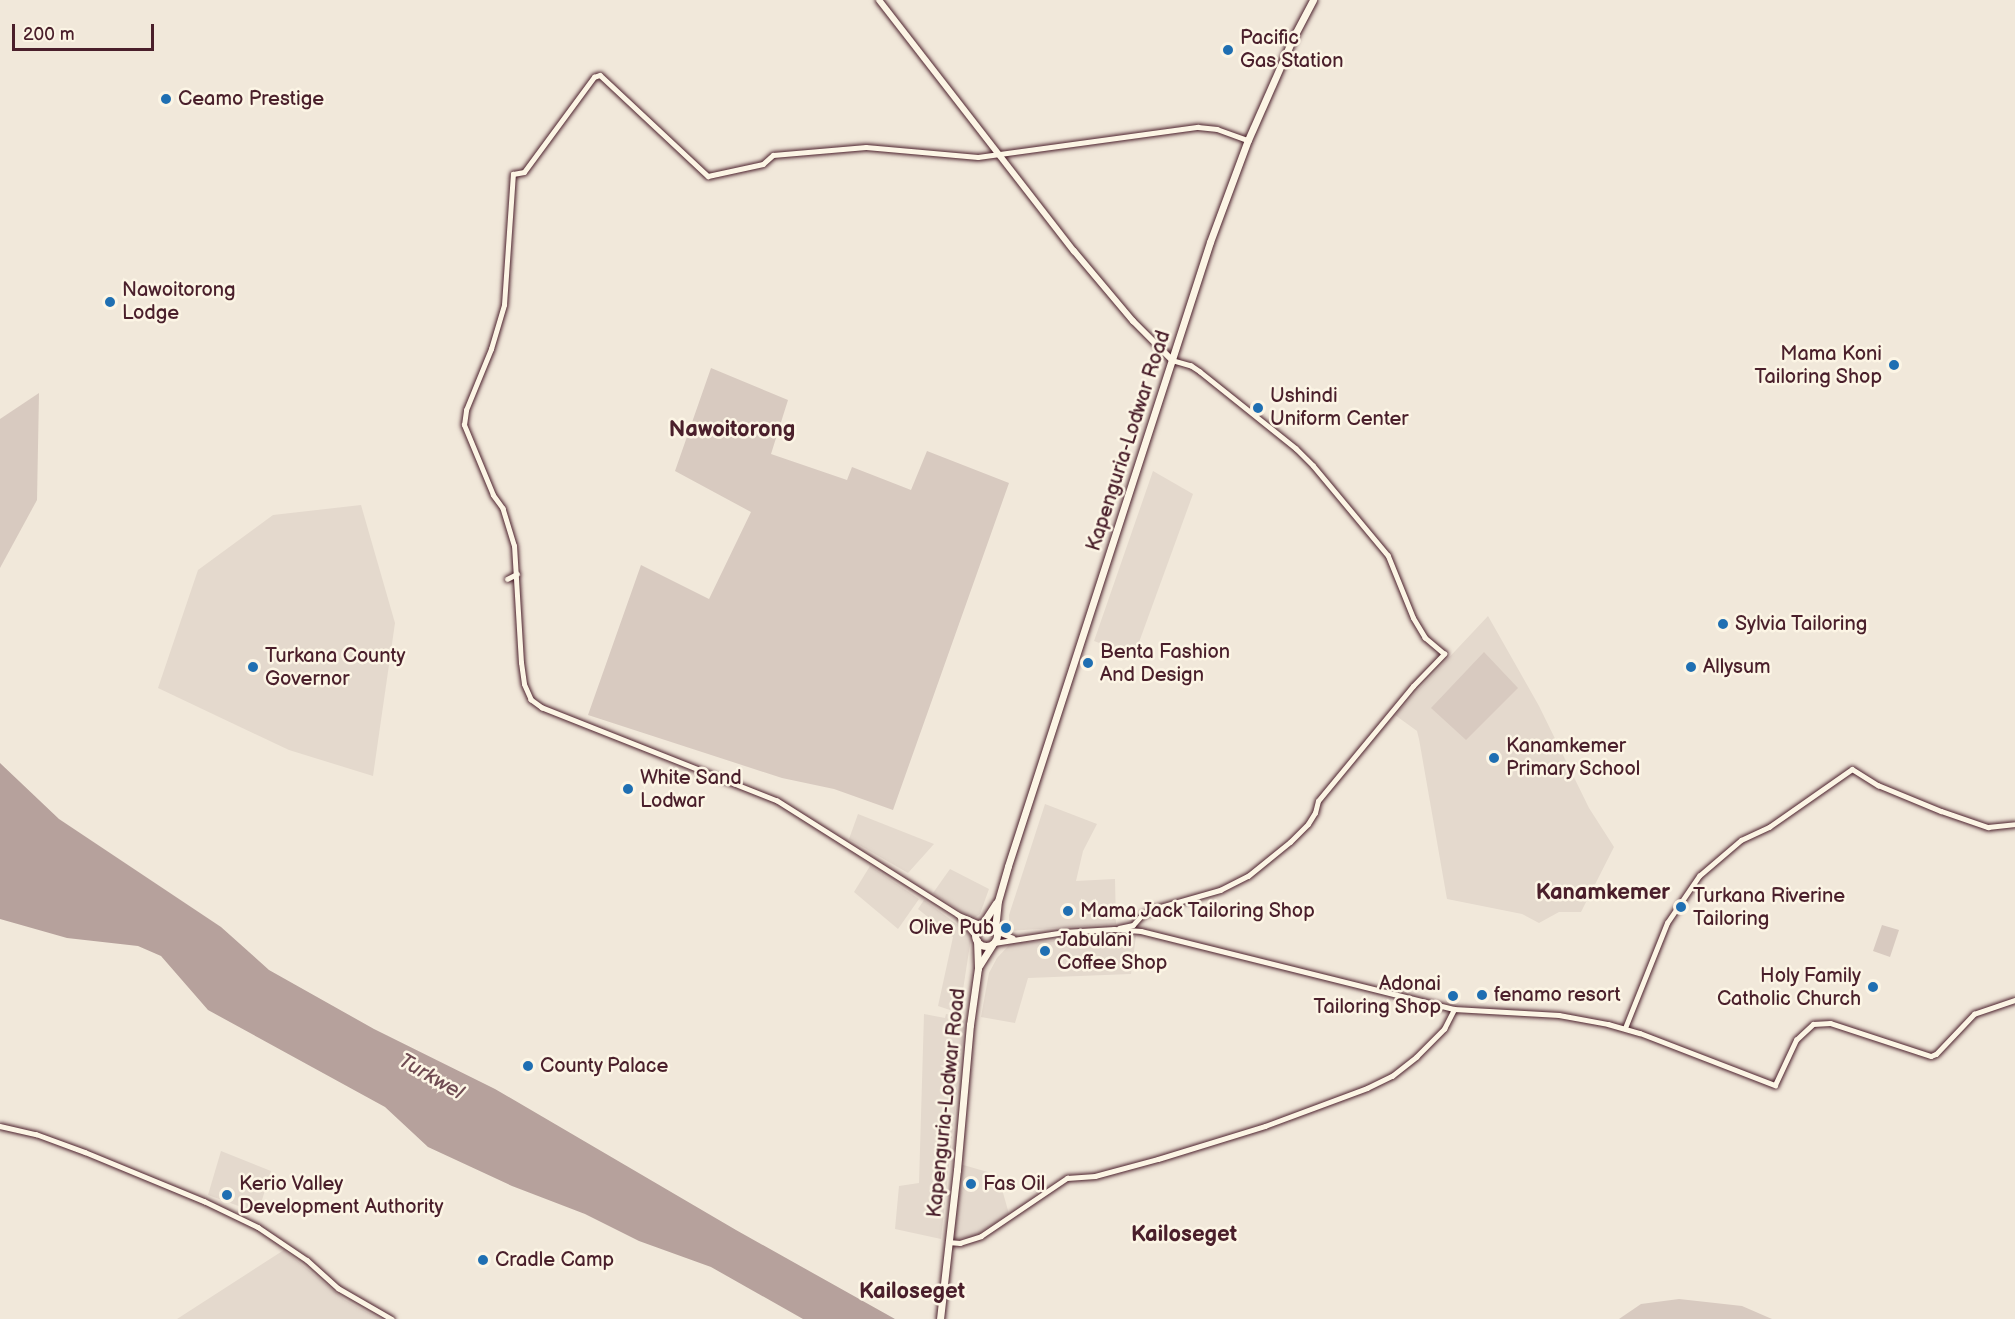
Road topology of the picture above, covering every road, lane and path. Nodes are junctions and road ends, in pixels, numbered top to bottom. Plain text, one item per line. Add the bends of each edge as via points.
1 (879, 0) edge
2 (1313, 0) edge
3 (1248, 140) junction
4 (998, 153) junction
5 (1173, 361) junction
6 (517, 574) junction
7 (507, 579) dead end
8 (2015, 824) edge
9 (998, 901) junction
10 (958, 915) junction
11 (982, 924) junction
12 (1114, 929) junction
13 (996, 930) junction
14 (976, 938) junction
15 (1013, 939) junction
16 (993, 944) junction
17 (978, 968) junction
18 (2015, 1000) edge
19 (1454, 1009) junction
20 (1625, 1028) junction
21 (0, 1126) edge
22 (948, 1242) junction
23 (392, 1319) edge
24 (940, 1319) edge

1 - 4 main road
2 - 3 highway, Kapenguria-Lodwar Road
3 - 4 street via 1198,127
3 - 5 highway, Kapenguria-Lodwar Road via 1210,242
4 - 5 main road via 1102,285
4 - 6 street via 978,157 866,147 799,152 773,155 763,164 708,176 603,76 594,77 524,172 513,174 504,305 464,420 465,433 503,509
5 - 9 highway, Kapenguria-Lodwar Road
5 - 12 street via 1200,372 1313,466 1388,556 1413,618 1425,638 1444,654 1318,801 1308,824 1261,866 1209,896 1157,908 1133,925
6 - 7 street
6 - 10 street via 524,684 536,705 777,801
8 - 20 street via 1988,826 1941,811 1852,769 1769,827 1741,840 1699,876 1667,923
9 - 11 highway, Kapenguria-Lodwar Road
9 - 13 highway, Kapenguria-Lodwar Road
10 - 11 street
10 - 14 street
11 - 13 highway via 988,923
11 - 14 highway
12 - 15 street
12 - 19 street via 1141,931
13 - 15 street
13 - 16 highway
14 - 16 highway via 984,946
14 - 17 highway, Kapenguria-Lodwar Road
15 - 16 street
16 - 17 highway, Kapenguria-Lodwar Road
17 - 22 highway, Kapenguria-Lodwar Road
18 - 20 street via 1974,1014 1932,1055 1830,1023 1813,1024 1796,1040 1775,1085
19 - 20 street via 1559,1015
19 - 22 street via 1444,1029 1416,1057 1392,1076 1367,1088 1284,1120 1158,1159 1095,1176 1067,1178 981,1236 960,1243
21 - 23 street via 36,1134 107,1160 258,1227 307,1260 347,1294
22 - 24 highway, Kapenguria-Lodwar Road

